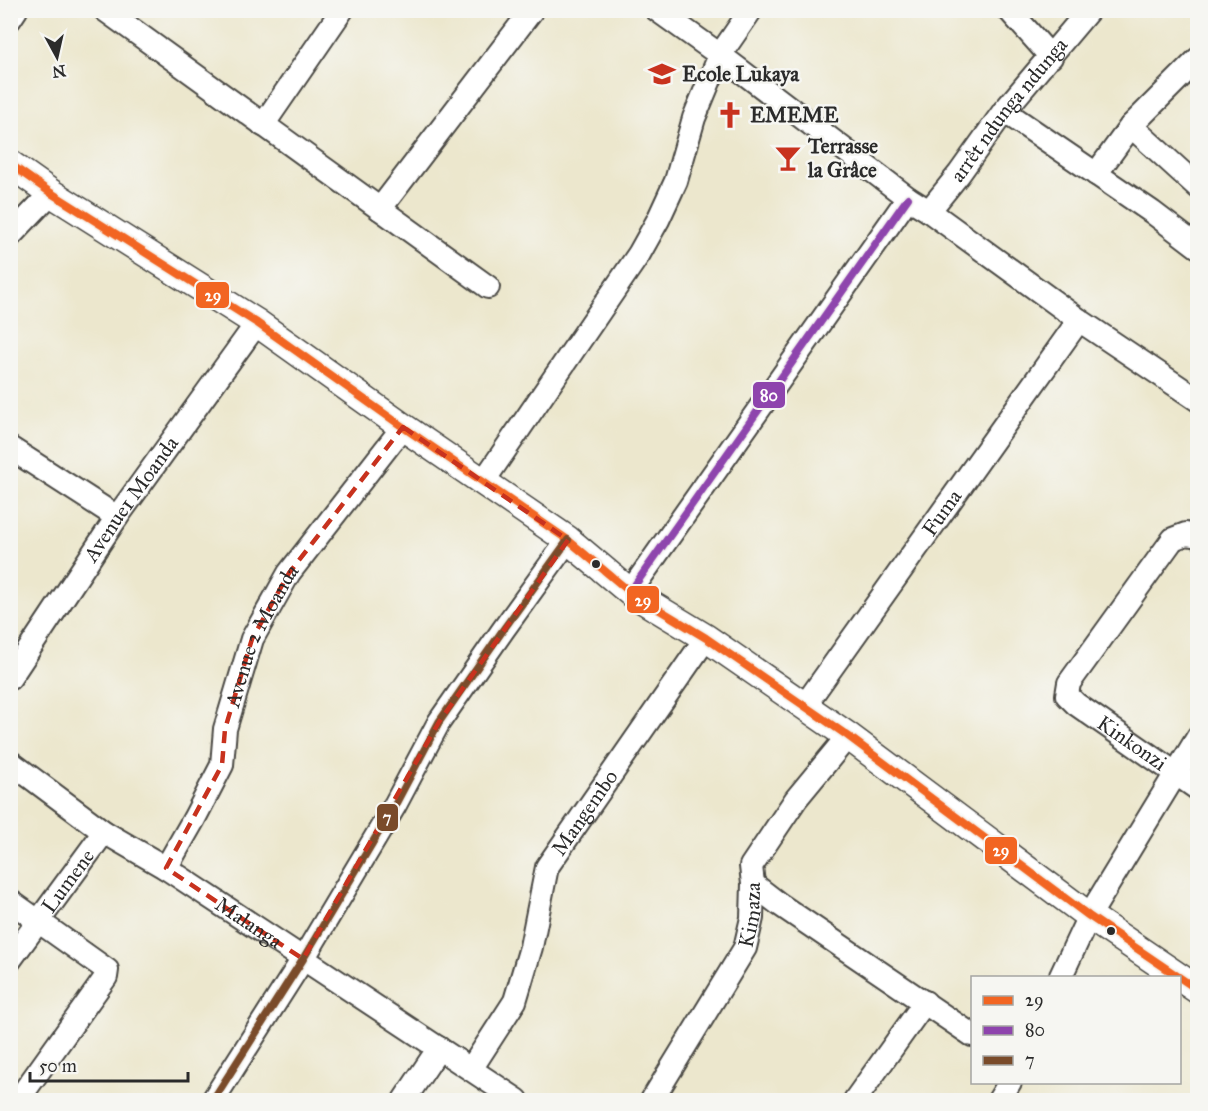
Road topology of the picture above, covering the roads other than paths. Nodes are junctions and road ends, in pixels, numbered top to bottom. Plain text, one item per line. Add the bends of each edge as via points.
1 (16, 10) edge
2 (105, 10) edge
3 (342, 10) edge
4 (532, 10) edge
5 (657, 10) edge
6 (751, 10) edge
7 (1009, 10) edge
8 (1089, 10) edge
9 (10, 19) edge
10 (720, 55) junction
11 (1051, 57) junction
12 (1197, 59) edge
13 (1004, 111) junction
14 (263, 125) junction
15 (1131, 126) junction
16 (10, 164) edge
17 (1096, 174) junction
18 (1197, 187) edge
19 (51, 193) junction
20 (908, 198) junction
21 (380, 209) junction
22 (929, 211) junction
23 (10, 236) edge
24 (1197, 247) edge
25 (488, 287) dead end
26 (1078, 320) junction
27 (257, 323) junction
28 (1197, 400) edge
29 (403, 427) junction
30 (10, 448) edge
31 (483, 482) junction
32 (117, 517) junction
33 (1197, 536) edge
34 (567, 540) junction
35 (630, 592) junction
36 (706, 639) junction
37 (10, 678) edge
38 (805, 705) junction
39 (848, 736) junction
40 (1197, 737) edge
41 (10, 762) edge
42 (1175, 774) junction
43 (1197, 789) edge
44 (104, 832) junction
45 (166, 868) junction
46 (753, 884) junction
47 (10, 901) edge
48 (1089, 916) junction
49 (39, 922) junction
50 (303, 959) junction
51 (10, 960) edge
52 (1061, 976) edge
53 (1177, 976) edge
54 (1181, 979) edge
55 (1197, 990) edge
56 (925, 1002) junction
57 (971, 1034) edge
58 (439, 1048) junction
59 (471, 1069) junction
60 (1009, 1084) edge
61 (18, 1101) edge
62 (213, 1101) edge
63 (404, 1101) edge
64 (517, 1101) edge
65 (652, 1101) edge
66 (855, 1101) edge
67 (999, 1101) edge

1 - 9 street
2 - 14 street
3 - 14 street
4 - 21 street
5 - 10 street
6 - 10 street
7 - 11 street
8 - 11 street, arrêt ndunga ndunga
10 - 20 street
10 - 31 street via 658,220 639,254
11 - 13 street, arrêt ndunga ndunga
12 - 15 street
13 - 17 street
13 - 22 street, arrêt ndunga ndunga
14 - 21 street
15 - 17 street
15 - 18 street
16 - 19 street
17 - 24 street
19 - 23 street
19 - 27 street
20 - 22 street
20 - 35 street
21 - 25 street
22 - 26 street
26 - 28 street
26 - 38 street, Fuma
27 - 29 street
27 - 32 street, Avenue1 Moanda
29 - 31 street
29 - 45 street, Avenue 2 Moanda via 289,573 252,639 225,729 222,765
30 - 32 street
31 - 34 street
32 - 37 street, Avenue1 Moanda
33 - 42 street, Kinkonzi via 1186,534 1173,539 1069,683 1067,695
34 - 35 street
34 - 50 street via 439,722 395,805
35 - 36 street
36 - 38 street
36 - 59 street, Mangembo via 547,867 531,947 514,1001
38 - 39 street
39 - 46 street, Kimaza via 796,799 751,866
39 - 48 street
40 - 42 street
41 - 44 street, Malanga
42 - 43 street, Kinkonzi
42 - 48 street
44 - 45 street, Malanga
44 - 49 street, Lumene
45 - 50 street, Malanga
46 - 56 street
46 - 65 street, Kimaza via 752,918 745,948
47 - 49 street
48 - 52 street
48 - 53 street
49 - 51 street, Lumene
49 - 61 street via 107,970
50 - 58 street, Malanga
50 - 62 street
54 - 55 street
56 - 57 street
56 - 66 street
58 - 59 street, Malanga
58 - 63 street
59 - 64 street, Malanga
60 - 67 street

